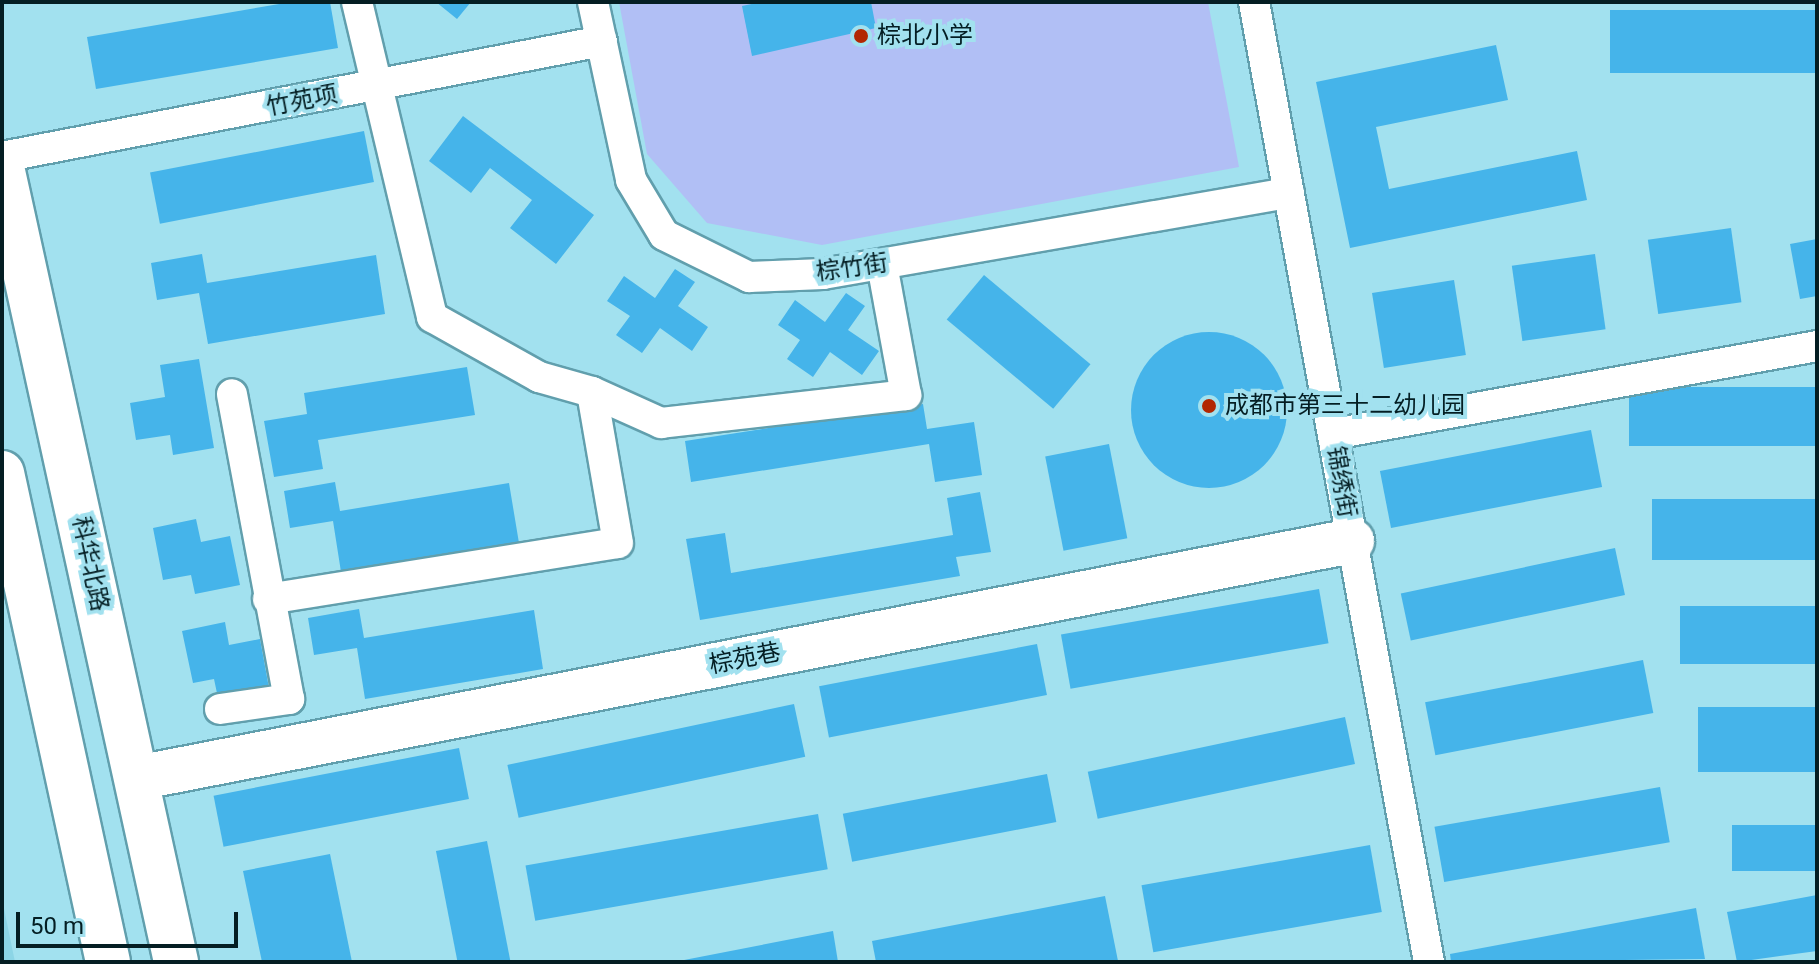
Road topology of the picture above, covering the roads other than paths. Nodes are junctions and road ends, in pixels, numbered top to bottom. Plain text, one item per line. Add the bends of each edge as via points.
1 (357, 2) edge
2 (593, 2) edge
3 (1254, 2) edge
4 (602, 41) junction
5 (376, 87) junction
6 (2, 157) edge
7 (2, 167) edge
8 (1289, 193) junction
9 (882, 264) junction
10 (1817, 346) edge
11 (592, 392) junction
12 (232, 394) dead end
13 (1333, 434) junction
14 (2, 473) edge
15 (1352, 541) junction
16 (268, 599) junction
17 (220, 709) dead end
18 (137, 778) junction
19 (108, 962) edge
20 (176, 962) edge
21 (1429, 962) edge

1 - 5 street
2 - 4 street, 棕竹街
3 - 8 street, 锦绣街
4 - 5 street, 竹苑项
4 - 9 street, 棕竹街 via 631,180 664,235 749,277 823,274
5 - 6 street, 竹苑项
5 - 11 street via 432,317 539,377
7 - 18 main road, 科华北路
8 - 9 street, 棕竹街
8 - 13 street, 锦绣街
9 - 11 street via 906,395 661,423
10 - 13 street
11 - 16 street via 618,543
12 - 16 street
13 - 15 street, 锦绣街
14 - 19 main road
15 - 18 main road, 棕苑巷
15 - 21 street, 锦绣街
16 - 17 street via 289,699
18 - 20 main road, 科华北路

